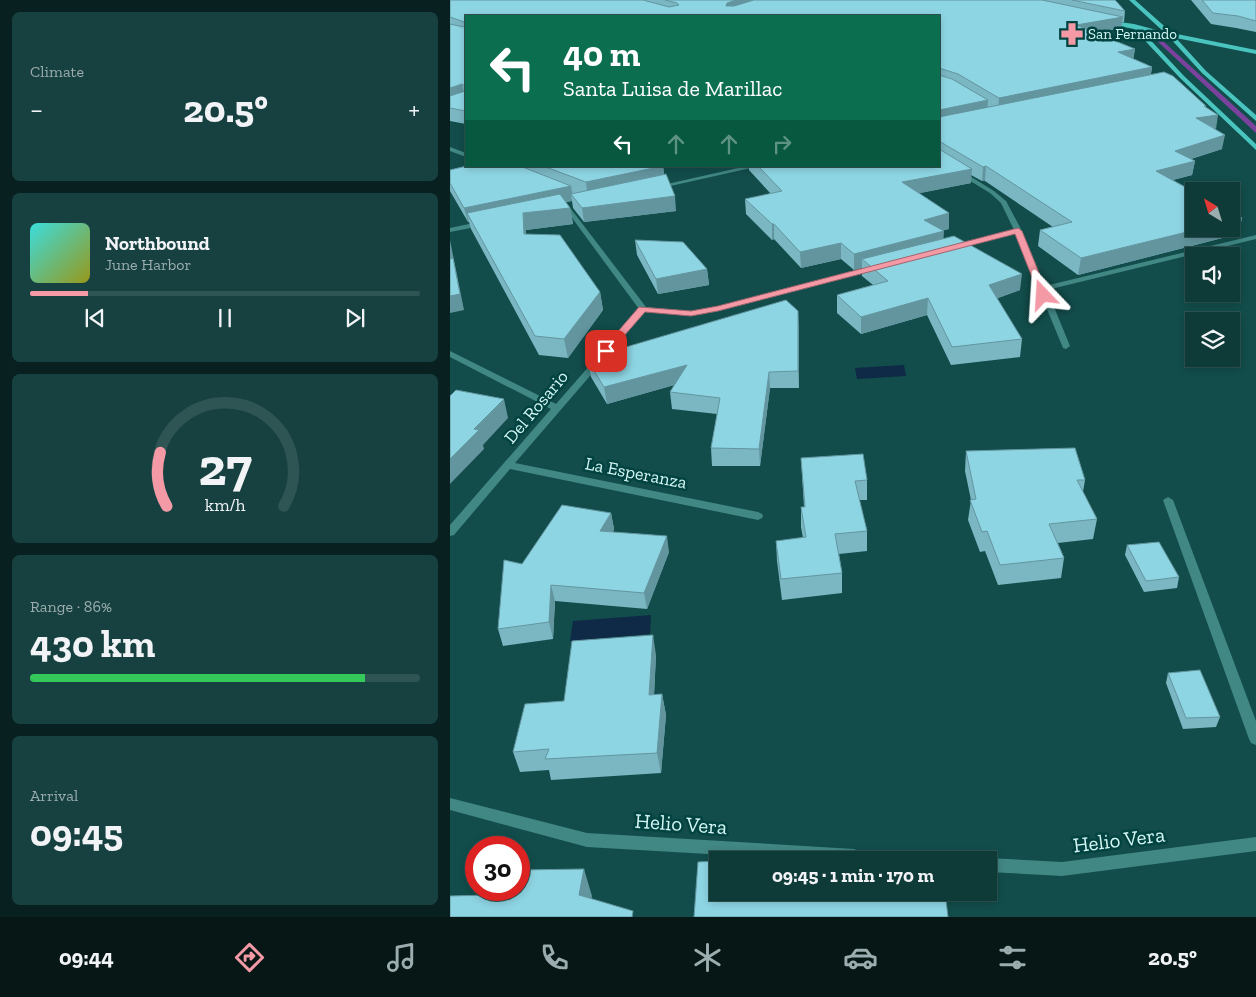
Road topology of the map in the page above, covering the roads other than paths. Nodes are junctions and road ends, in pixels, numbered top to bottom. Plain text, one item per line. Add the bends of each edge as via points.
1 (1132, 0) edge
2 (1127, 18) edge
3 (1095, 20) edge
4 (1144, 22) dead end
5 (1134, 24) junction
6 (1164, 30) junction
7 (1256, 44) edge
8 (1256, 52) edge
9 (1182, 77) junction
10 (1173, 79) edge
11 (1256, 119) edge
12 (1256, 148) edge
13 (450, 149) edge
14 (465, 156) edge
15 (940, 160) edge
16 (752, 167) edge
17 (654, 188) edge
18 (557, 208) edge
19 (489, 222) edge
20 (450, 230) edge
21 (1018, 231) junction
22 (1256, 237) edge
23 (950, 248) edge
24 (883, 266) edge
25 (1042, 289) junction
26 (643, 309) junction
27 (1066, 346) dead end
28 (450, 354) edge
29 (556, 408) junction
30 (508, 465) junction
31 (1168, 500) dead end
32 (758, 516) dead end
33 (450, 532) edge
34 (1256, 739) edge
35 (450, 804) edge
36 (1256, 844) edge
37 (766, 851) edge
38 (997, 865) edge

1 - 6 main road
2 - 5 main road
3 - 5 main road
4 - 6 main road
5 - 6 main road
5 - 9 main road
6 - 7 main road
6 - 8 main road
6 - 11 main road
9 - 10 street
9 - 12 main road
13 - 14 street
15 - 21 street via 1004,202
16 - 17 street
18 - 26 street via 570,206
19 - 20 street
21 - 23 street
21 - 25 street
22 - 25 street
24 - 26 street via 691,314
25 - 27 street
26 - 29 street, Del Rosario
28 - 29 street
29 - 30 street, Del Rosario
30 - 32 street, La Esperanza
30 - 33 street, Del Rosario
31 - 34 street
35 - 37 street, Helio Vera via 587,840
36 - 38 street, Helio Vera via 1062,869

